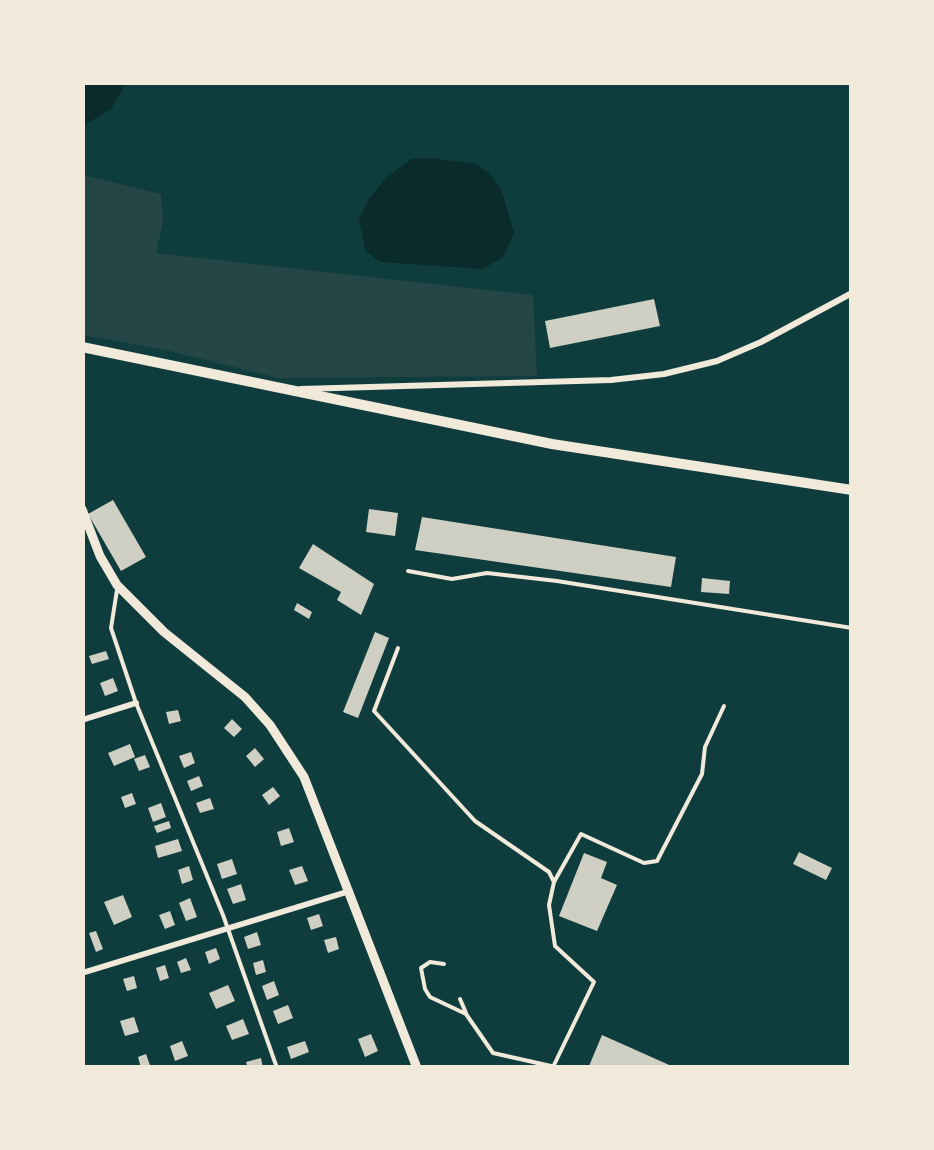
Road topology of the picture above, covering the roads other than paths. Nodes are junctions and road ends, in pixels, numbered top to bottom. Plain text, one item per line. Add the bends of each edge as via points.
1 (852, 293) edge
2 (82, 347) edge
3 (294, 389) junction
4 (852, 490) edge
5 (82, 508) edge
6 (408, 571) dead end
7 (117, 585) junction
8 (852, 628) edge
9 (398, 648) dead end
10 (136, 702) junction
11 (724, 706) dead end
12 (82, 720) edge
13 (554, 882) junction
14 (351, 890) junction
15 (225, 930) junction
16 (444, 964) dead end
17 (82, 973) edge
18 (460, 999) dead end
19 (466, 1014) junction
20 (557, 1066) edge
21 (277, 1068) edge
22 (417, 1068) edge

1 - 3 street via 717,361 664,374
2 - 3 main road
3 - 4 main road via 552,444
5 - 7 street
6 - 8 lane via 557,580
7 - 10 lane via 111,628
7 - 14 street via 270,725 304,777
9 - 13 lane via 374,711 465,812
10 - 12 street
10 - 15 lane
11 - 13 lane via 714,720 702,774 657,861 644,863 581,834
13 - 20 lane via 554,946 594,982
14 - 15 street
14 - 22 street
15 - 17 street
15 - 21 lane
16 - 19 lane via 421,968 425,989
18 - 19 lane
19 - 20 lane via 493,1053

